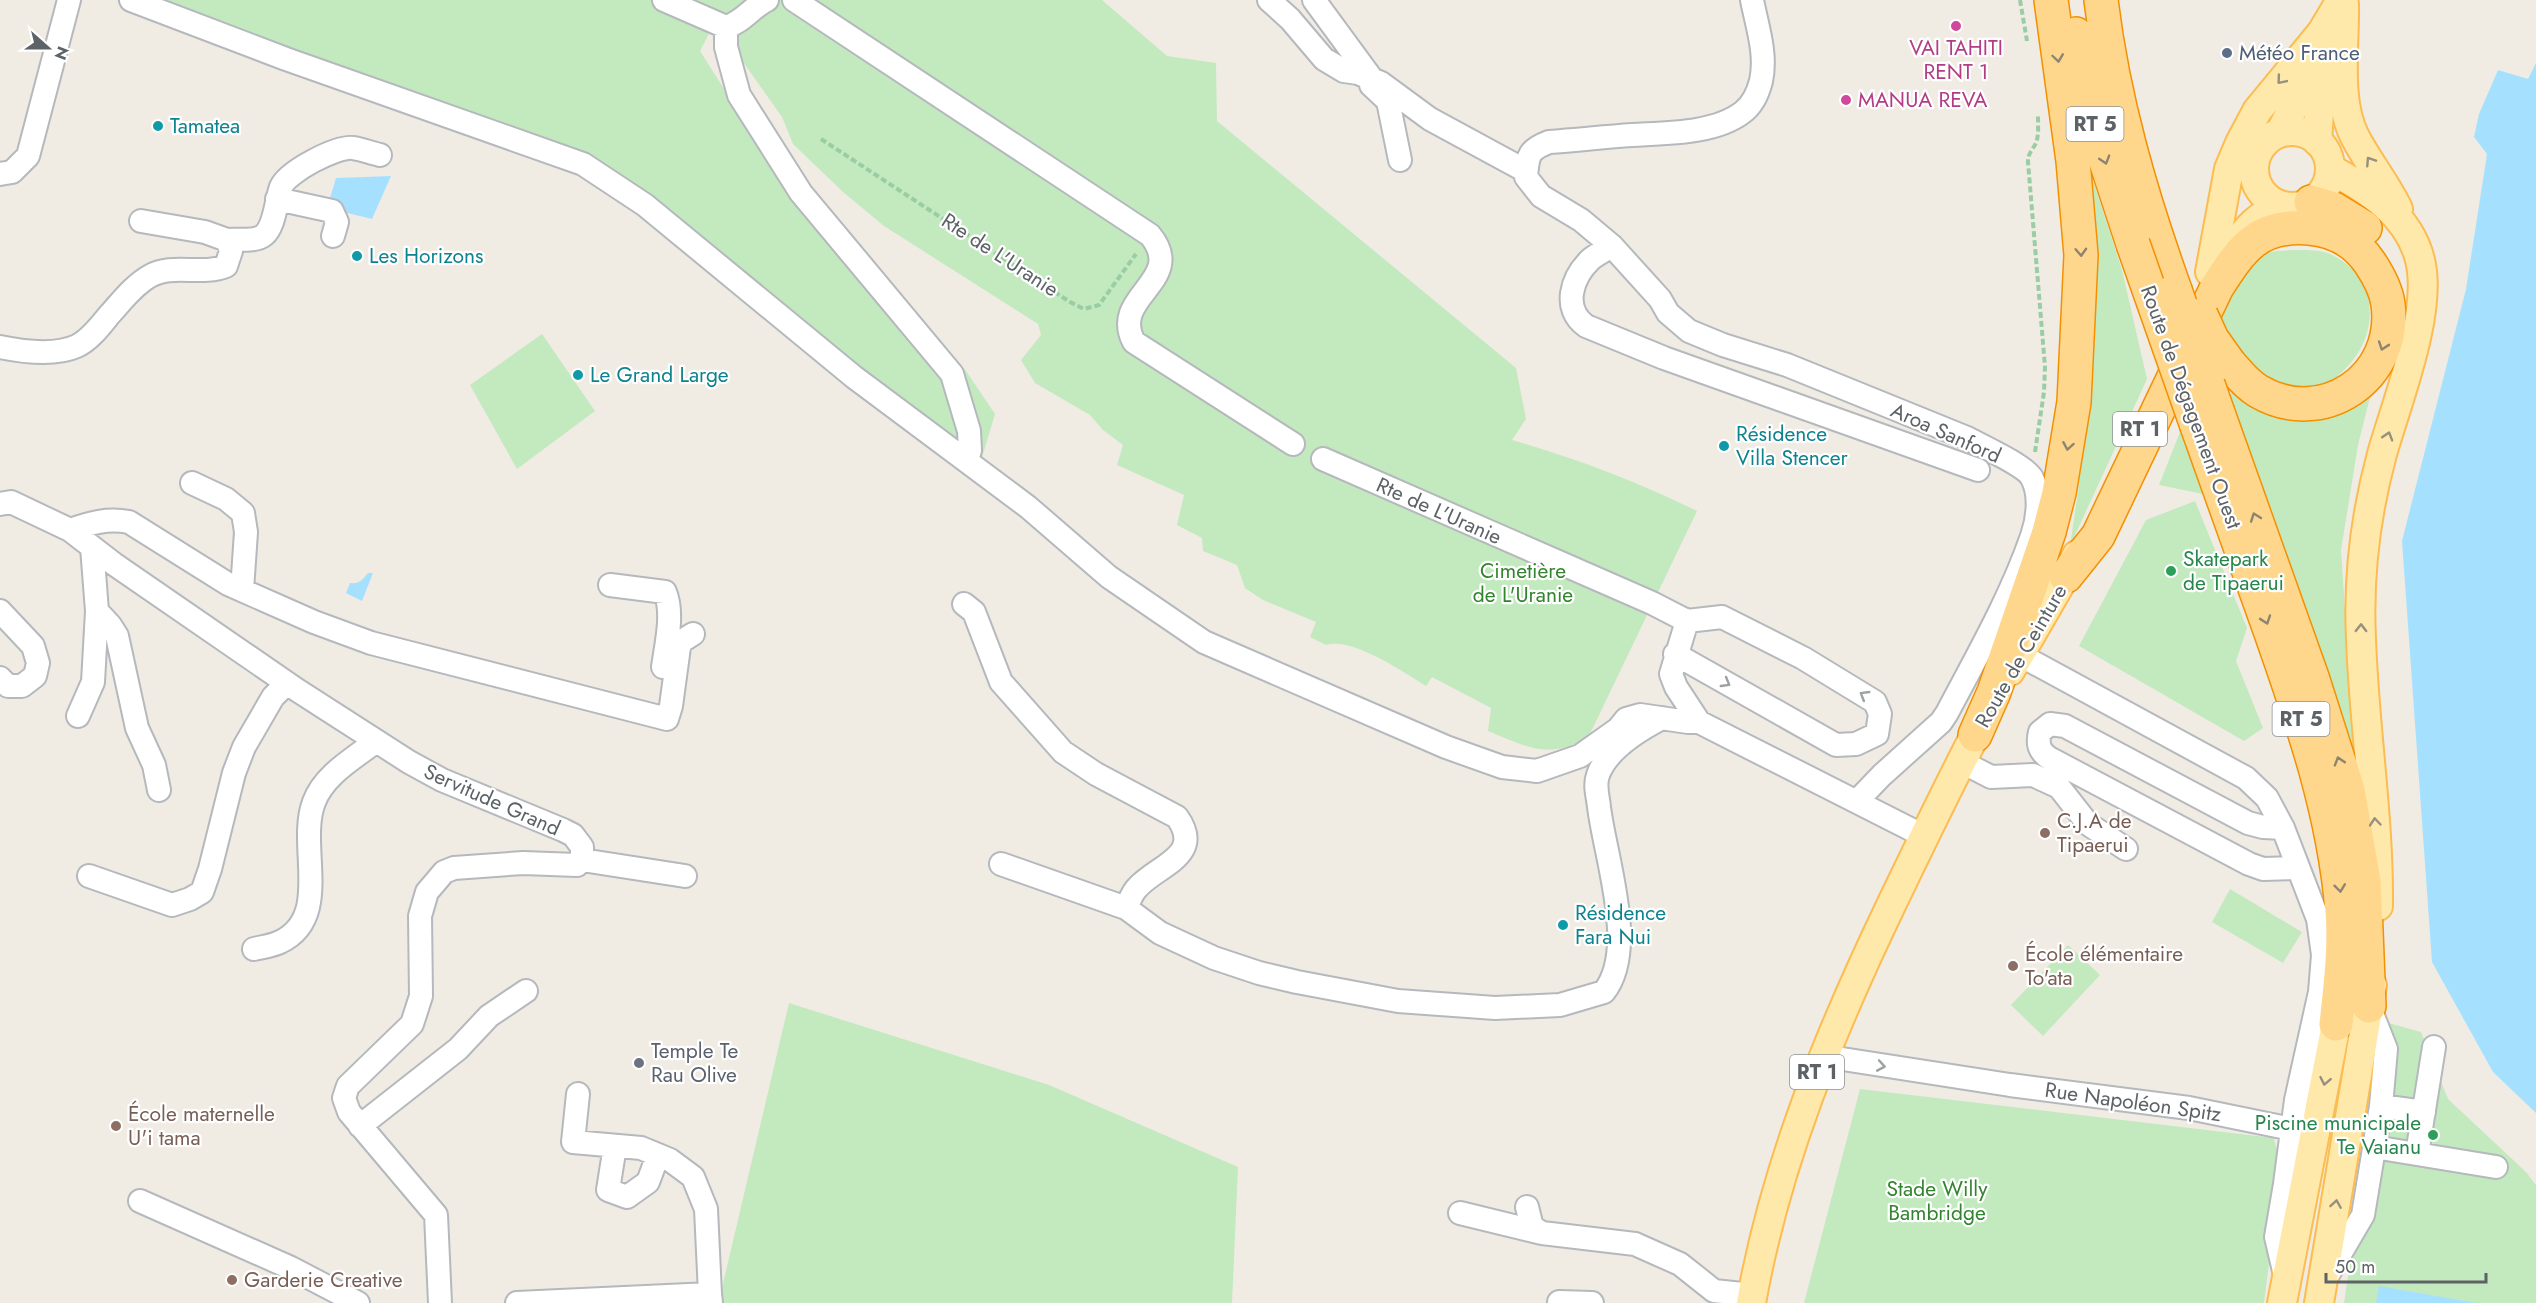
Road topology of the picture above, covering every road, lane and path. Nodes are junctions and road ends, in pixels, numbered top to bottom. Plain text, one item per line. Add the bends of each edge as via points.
1 (69, 0) edge
2 (131, 0) edge
3 (664, 0) edge
4 (767, 0) edge
5 (794, 0) edge
6 (1269, 0) edge
7 (1314, 0) edge
8 (1752, 0) edge
9 (2020, 0) edge
10 (2051, 0) edge
11 (2070, 0) edge
12 (2101, 0) edge
13 (2341, 8) edge
14 (726, 27) junction
15 (2028, 47) dead end
16 (1365, 76) junction
17 (2038, 105) dead end
18 (2280, 133) junction
19 (821, 139) dead end
20 (2317, 141) junction
21 (380, 155) dead end
22 (1400, 160) dead end
23 (2330, 169) junction
24 (1526, 171) junction
25 (0, 174) edge
26 (2257, 184) junction
27 (277, 199) junction
28 (2297, 204) junction
29 (141, 221) dead end
30 (2408, 230) junction
31 (333, 236) dead end
32 (227, 240) junction
33 (1157, 243) junction
34 (1612, 246) junction
35 (2190, 285) junction
36 (2385, 295) junction
37 (0, 347) edge
38 (2208, 419) junction
39 (1293, 444) dead end
40 (1323, 459) dead end
41 (967, 460) junction
42 (1978, 470) dead end
43 (2031, 476) junction
44 (192, 483) dead end
45 (0, 504) edge
46 (70, 530) junction
47 (92, 547) junction
48 (2066, 576) junction
49 (610, 585) dead end
50 (242, 590) junction
51 (964, 604) dead end
52 (0, 611) edge
53 (97, 611) junction
54 (1687, 621) junction
55 (693, 634) dead end
56 (1675, 654) junction
57 (2020, 654) junction
58 (0, 678) edge
59 (287, 683) junction
60 (651, 715) junction
61 (78, 716) dead end
62 (1662, 718) junction
63 (1699, 722) junction
64 (375, 742) junction
65 (1968, 748) junction
66 (159, 790) dead end
67 (1857, 801) junction
68 (2283, 828) junction
69 (1924, 836) junction
70 (2126, 849) dead end
71 (582, 860) junction
72 (1001, 864) dead end
73 (2298, 868) junction
74 (89, 876) dead end
75 (685, 876) dead end
76 (1126, 908) junction
77 (254, 949) dead end
78 (526, 991) dead end
79 (2369, 1006) junction
80 (2336, 1024) joint
81 (2434, 1047) dead end
82 (1823, 1056) junction
83 (578, 1094) dead end
84 (2381, 1106) junction
85 (2424, 1112) junction
86 (360, 1126) junction
87 (2292, 1129) junction
88 (615, 1146) junction
89 (2374, 1147) junction
90 (2417, 1154) junction
91 (658, 1155) junction
92 (2496, 1167) dead end
93 (140, 1201) dead end
94 (1527, 1207) dead end
95 (1460, 1213) dead end
96 (1542, 1233) junction
97 (2284, 1291) edge
98 (2321, 1294) edge
99 (711, 1299) edge
100 (1751, 1299) edge
101 (1559, 1302) edge
102 (358, 1303) edge
103 (440, 1303) edge
104 (517, 1303) edge
105 (1592, 1303) edge

1 - 25 street via 28,156 12,172
2 - 41 street via 583,164 645,205 854,377
3 - 14 street
4 - 14 street
5 - 33 street via 1108,205
6 - 16 street via 1324,59 1344,71
7 - 16 street
8 - 24 street via 1763,68 1758,92 1742,113 1728,121 1671,133 1550,142 1536,147 1527,157
9 - 15 path
10 -> 65 highway via 2077,192 2081,255 2074,402 2049,532 1994,692
11 -> 38 highway, Route de Dégagement Ouest / RT 5, bridge via 2098,137 2133,244
12 - 35 highway, RT 5 via 2115,91 2146,200
13 - 18 main road, RT 1
13 - 20 main road via 2320,100
30 -> 13 main road via 2390,192 2354,136 2346,113
13 -> 35 main road, RT 1 via 2257,111 2229,169
14 - 41 street via 726,47 739,95 801,193 952,375 969,431
16 - 22 street via 1388,101
16 - 24 street via 1407,100 1430,119
17 - 43 path via 2038,135 2028,153 2028,162 2044,392
18 - 20 main road via 2304,133
18 - 26 main road, RT 1 via 2257,154
19 - 33 path, Rte de L'Uranie via 1070,302 1088,309 1099,305 1108,295 1142,248
20 - 23 main road
21 - 27 street via 351,148 330,153 282,183
23 - 28 main road, RT 1 via 2326,185
23 - 30 main road via 2372,194
24 - 34 street, Aroa Sanford via 1531,186 1541,196
26 - 28 main road via 2266,197
26 - 35 main road, RT 1
27 - 31 street via 332,211 337,222
27 - 32 street via 264,235
28 - 35 main road, RT 1 via 2271,209 2252,222
28 - 36 highway via 2334,209 2364,226 2380,246
29 - 32 street via 205,232
79 -> 30 main road via 2378,942 2379,860 2360,637 2362,574 2367,519 2423,303 2420,260
32 - 37 street via 231,251 226,266 213,271 170,269 151,276 122,300 79,346 41,352
33 - 39 street via 1161,264 1129,315 1128,331 1134,342
34 - 42 street via 1591,259 1572,294 1570,306 1575,319 1586,326 1664,358
34 - 43 street, Aroa Sanford via 1660,299 1668,314 1689,331 1787,365 1966,438
36 -> 35 highway, bridge via 2386,335 2376,363 2358,384 2339,397 2319,404 2297,405 2257,390 2229,363 2212,339
35 - 38 highway, Route de Dégagement Ouest / RT 5, bridge
35 - 48 main road, RT 1 via 2126,458
36 - 48 highway via 2362,251 2327,229 2291,227 2269,231 2250,242 2217,287 2098,536
79 -> 38 highway, Route de Dégagement Ouest / RT 5 via 2364,881 2348,790 2312,677
38 -> 80 highway, Route de Dégagement Ouest / RT 5 via 2321,785 2342,912
40 - 54 street, Rte de L'Uranie
41 - 62 street via 1109,577 1204,642 1446,747 1502,767 1537,771 1580,756 1626,719 1640,715
43 - 67 street via 2038,498 2033,534 1947,713
44 - 50 street via 226,499 243,513 246,532
45 - 46 street, Servitude Grand via 11,502
46 - 47 street, Servitude Grand
46 - 50 street via 94,521 129,522
47 - 53 street
47 - 59 street, Servitude Grand
48 - 57 main road, Route de Ceinture / RT 1
49 - 60 street via 659,590 668,599 659,695
50 - 60 street via 371,643
51 - 76 street via 974,612 1001,682 1063,752 1177,817 1182,825 1185,836 1180,854 1137,888
52 - 58 street via 33,646 38,663 35,676 22,686 8,686
53 - 61 street via 93,682
53 - 66 street via 117,636 137,728 154,765
54 - 56 street
56 -> 54 street via 1836,745 1856,744 1877,734 1880,714 1875,702 1803,658 1722,617
55 - 60 street via 679,648 667,719
56 - 63 street via 1671,674
57 - 65 main road, Route de Ceinture / RT 1
57 - 68 street via 2246,778 2267,798
59 - 64 street, Servitude Grand
59 - 74 street via 273,697 244,747 202,892 172,905
62 - 63 street
62 - 76 street via 1614,750 1598,774 1602,829 1617,901 1618,961 1604,992 1560,1005 1533,1007 1398,1001 1258,973 1214,958 1160,933
63 - 67 street
64 - 71 street, Servitude Grand via 442,780 573,835 582,847
64 - 77 street via 326,780 314,802 308,828 312,890 302,924 279,943
65 - 69 main road, RT 1
65 - 70 street via 1991,777 2033,775 2059,787 2088,824
67 - 69 street
68 - 73 street
68 - 73 street via 2248,823 2065,726 2050,724 2040,732 2039,746 2049,758 2249,864 2263,869
69 - 82 main road, RT 1
71 - 75 street
71 - 86 street, Servitude Grand via 571,866 454,868 427,891 420,916 421,996 412,1023 348,1086 344,1098
72 - 76 street
73 - 87 street via 2318,919 2323,956 2320,992
78 - 86 street via 489,1016 458,1049
79 - 84 street via 2386,1049
98 -> 79 main road
80 -> 97 main road
81 - 85 street
82 -> 87 street, Rue Napoléon Spitz via 2189,1108
82 - 100 main road, RT 1 via 1784,1167
83 - 88 street via 573,1142
84 - 85 street
84 - 89 street
85 - 90 street
86 - 103 street, Servitude Grand via 436,1215
87 - 97 street via 2276,1236
88 - 91 street via 640,1148
88 - 91 street via 608,1190 627,1197 648,1182
89 - 90 street
89 - 98 street via 2362,1215
90 - 92 street
91 - 99 street via 693,1177 706,1209
93 - 102 street via 291,1268
94 - 96 street via 1532,1227
95 - 96 street
96 - 100 street via 1635,1244 1680,1264 1714,1291
99 - 104 street
101 - 105 street

